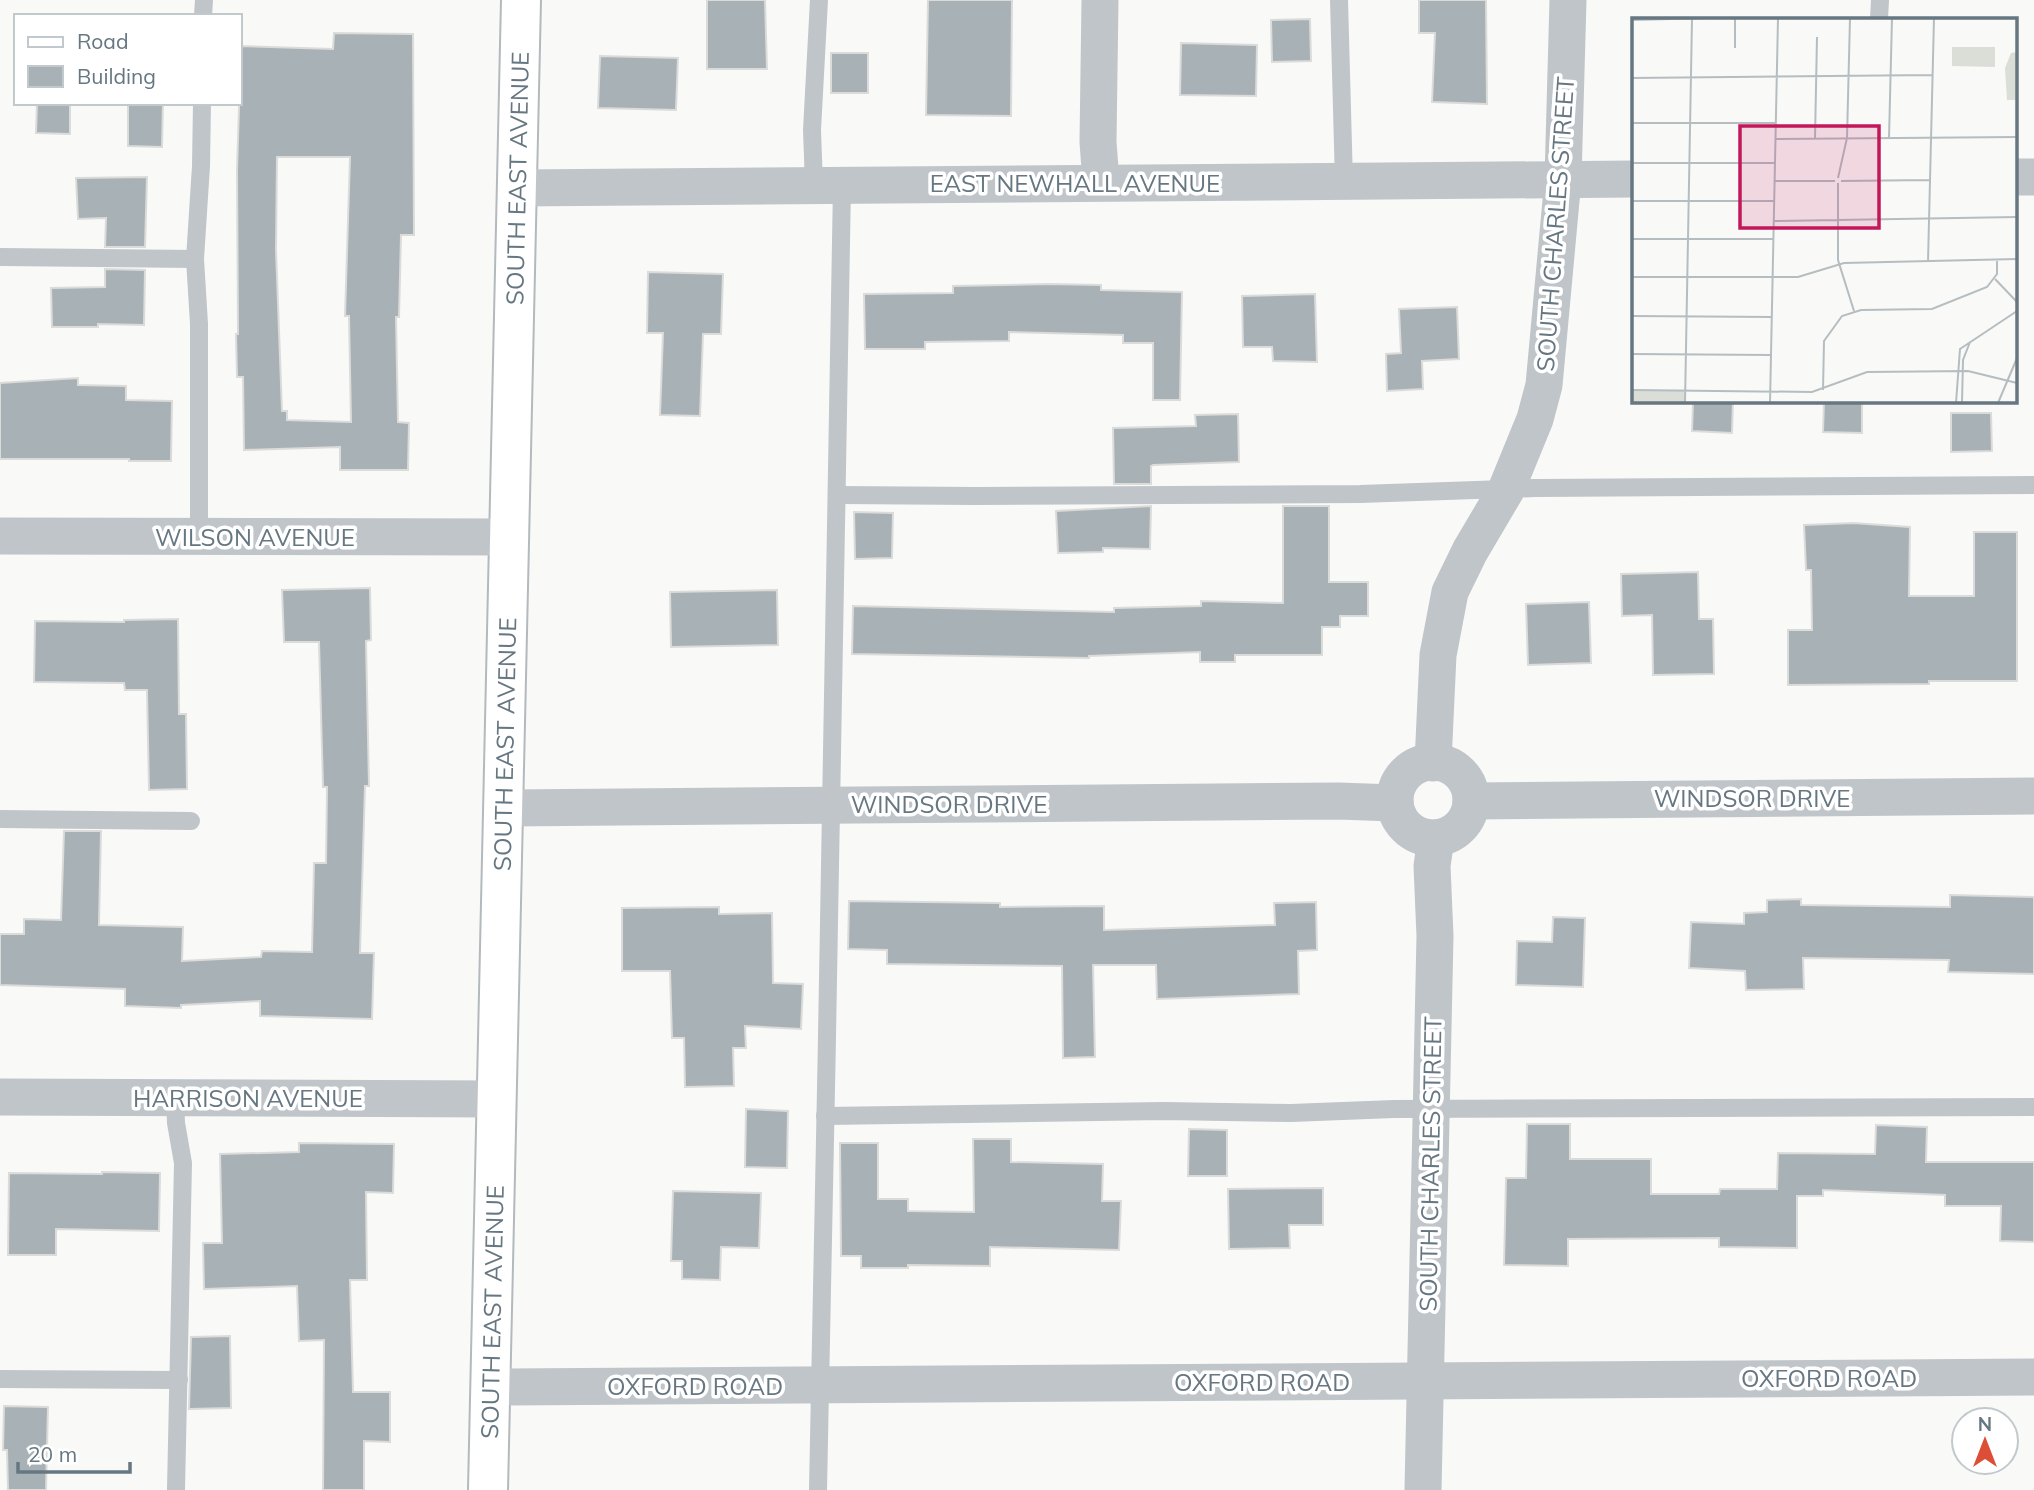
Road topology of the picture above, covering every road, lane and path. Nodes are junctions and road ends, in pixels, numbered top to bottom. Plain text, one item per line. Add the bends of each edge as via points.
1 (521, 0) edge
2 (819, 0) edge
3 (1100, 0) edge
4 (1339, 0) edge
5 (1568, 0) edge
6 (1880, 0) edge
7 (1879, 18) edge
8 (202, 105) edge
9 (2016, 177) edge
10 (2034, 177) edge
11 (1563, 179) junction
12 (1632, 179) edge
13 (1101, 181) junction
14 (1344, 182) junction
15 (828, 185) junction
16 (517, 188) junction
17 (0, 257) edge
18 (195, 259) junction
19 (2034, 485) edge
20 (1506, 490) junction
21 (839, 495) junction
22 (0, 536) edge
23 (199, 537) junction
24 (510, 537) junction
25 (1433, 762) junction
26 (2034, 796) edge
27 (1471, 801) junction
28 (1395, 803) junction
29 (831, 805) junction
30 (503, 808) junction
31 (0, 819) edge
32 (191, 821) dead end
33 (1436, 838) junction
34 (0, 1097) edge
35 (175, 1097) junction
36 (497, 1099) junction
37 (2034, 1107) edge
38 (1431, 1111) junction
39 (825, 1116) junction
40 (2034, 1377) edge
41 (0, 1379) edge
42 (179, 1380) junction
43 (1426, 1380) junction
44 (820, 1385) junction
45 (491, 1387) junction
46 (176, 1490) edge
47 (488, 1490) edge
48 (818, 1490) edge
49 (1423, 1490) edge

1 - 16 main road, SOUTH EAST AVENUE
2 - 15 lane via 813,130
3 - 13 street
4 - 14 lane
5 - 11 street, SOUTH CHARLES STREET
6 - 7 lane
8 - 18 lane
9 - 10 street
11 - 12 street, EAST NEWHALL AVENUE
11 - 14 street, EAST NEWHALL AVENUE
11 - 20 street, SOUTH CHARLES STREET via 1544,385
13 - 14 street, EAST NEWHALL AVENUE
13 - 15 street, EAST NEWHALL AVENUE
15 - 16 street, EAST NEWHALL AVENUE
15 - 21 lane
16 - 24 main road, SOUTH EAST AVENUE
17 - 18 lane
18 - 23 lane
19 - 20 lane
20 - 21 lane
20 - 25 street, SOUTH CHARLES STREET via 1450,592 1438,656
21 - 29 lane
22 - 23 street, WILSON AVENUE
23 - 24 street, WILSON AVENUE
24 - 30 main road, SOUTH EAST AVENUE
25 - 27 street via 1445,764 1464,779
25 - 28 street via 1410,770 1396,790
26 - 27 street, WINDSOR DRIVE
27 - 33 street via 1457,830
28 - 29 street, WINDSOR DRIVE
28 - 33 street via 1413,833
29 - 30 street, WINDSOR DRIVE
29 - 39 lane
30 - 36 main road, SOUTH EAST AVENUE
31 - 32 lane
33 - 38 street, SOUTH CHARLES STREET
34 - 35 street, HARRISON AVENUE
35 - 36 street, HARRISON AVENUE
35 - 42 lane via 183,1163
36 - 45 main road, SOUTH EAST AVENUE
37 - 38 lane
38 - 39 lane
38 - 43 street, SOUTH CHARLES STREET
39 - 44 lane
40 - 43 street, OXFORD ROAD
41 - 42 lane
42 - 46 lane
43 - 44 street, OXFORD ROAD
43 - 49 street, SOUTH CHARLES STREET
44 - 45 street, OXFORD ROAD
44 - 48 lane
45 - 47 main road, SOUTH EAST AVENUE

